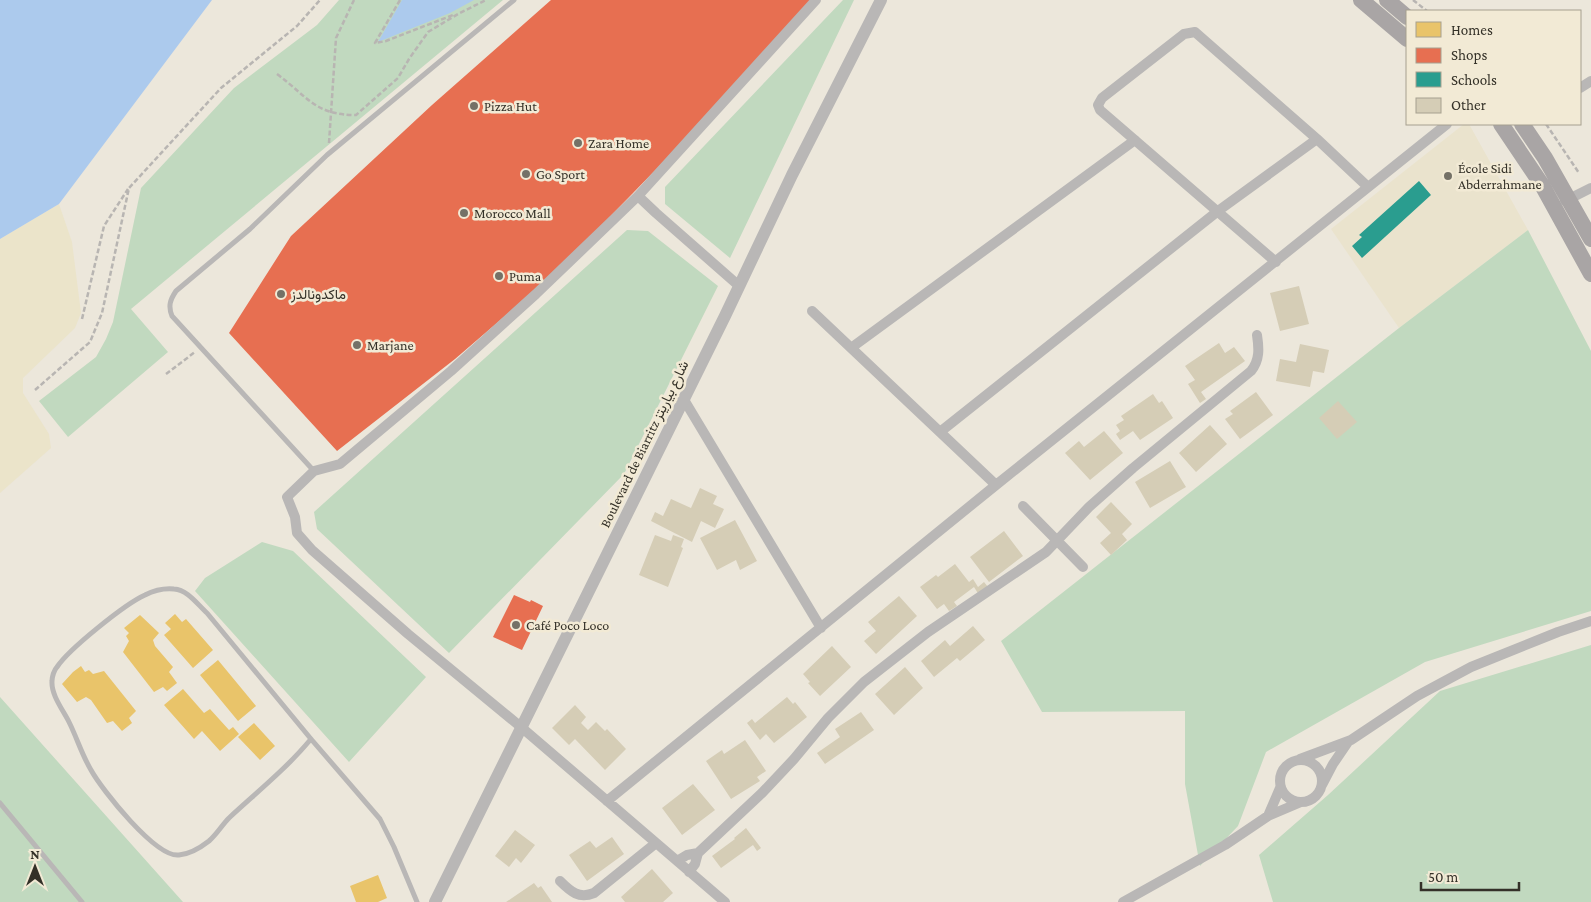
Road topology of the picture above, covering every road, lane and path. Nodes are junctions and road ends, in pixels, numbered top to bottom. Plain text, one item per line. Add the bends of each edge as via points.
1 (320, 0) edge
2 (354, 0) edge
3 (400, 0) edge
4 (486, 0) edge
5 (514, 0) edge
6 (816, 0) edge
7 (881, 0) edge
8 (1361, 0) edge
9 (1387, 0) edge
10 (1413, 0) edge
11 (1426, 10) edge
12 (459, 13) junction
13 (1406, 16) edge
14 (1406, 38) edge
15 (277, 74) dead end
16 (332, 113) junction
17 (1446, 125) edge
18 (1502, 125) edge
19 (1523, 125) edge
20 (1547, 125) edge
21 (1317, 139) junction
22 (1135, 140) junction
23 (328, 155) junction
24 (1579, 173) dead end
25 (1368, 187) junction
26 (129, 188) junction
27 (1591, 188) edge
28 (638, 196) junction
29 (1562, 203) junction
30 (1218, 211) junction
31 (1591, 239) edge
32 (1276, 262) junction
33 (1591, 274) edge
34 (738, 285) junction
35 (812, 312) dead end
36 (82, 319) dead end
37 (1257, 335) dead end
38 (200, 348) junction
39 (851, 348) junction
40 (166, 374) dead end
41 (35, 390) dead end
42 (683, 398) junction
43 (940, 432) junction
44 (314, 471) junction
45 (996, 485) junction
46 (1023, 506) dead end
47 (1057, 541) junction
48 (1083, 567) dead end
49 (1591, 621) edge
50 (821, 628) junction
51 (521, 727) junction
52 (310, 739) junction
53 (1351, 740) junction
54 (1300, 759) junction
55 (1322, 787) junction
56 (1280, 788) junction
57 (608, 801) junction
58 (0, 802) edge
59 (1301, 802) junction
60 (1268, 816) junction
61 (656, 843) junction
62 (698, 853) junction
63 (677, 861) junction
64 (689, 872) junction
65 (560, 881) dead end
66 (82, 902) edge
67 (417, 902) edge
68 (435, 902) edge
69 (725, 902) edge
70 (1123, 902) edge

1 - 26 path via 297,26 221,88
2 - 16 path via 336,38
3 - 12 path via 375,44
4 - 12 path
5 - 23 lane
6 - 28 street
7 - 34 street, Boulevard de Biarritz شارع بياريتز
8 - 14 main road
9 - 13 main road
10 - 11 path
12 - 16 path via 428,32 398,78 356,115
15 - 16 path via 312,104
16 - 23 path
17 - 25 street
18 - 29 main road
19 - 29 main road
20 - 24 path
21 - 22 street via 1200,34 1190,32 1099,102 1100,110
21 - 25 street
21 - 30 street
22 - 30 street
22 - 39 street
23 - 38 lane via 250,229 176,291 169,309
25 - 32 street
26 - 36 path via 104,226
26 - 41 path via 102,313 90,342
27 - 29 street
28 - 34 street
28 - 44 street via 451,371 340,464
29 - 31 main road
29 - 33 main road
30 - 32 street
30 - 43 street
32 - 45 street
34 - 42 street, Boulevard de Biarritz شارع بياريتز
35 - 39 street
37 - 47 street via 1258,356 1251,371 1089,507
38 - 40 path
38 - 44 lane
39 - 43 street
42 - 50 street
42 - 51 street, Boulevard de Biarritz شارع بياريتز
43 - 45 street
44 - 51 street via 287,497 297,533 304,542 415,640
45 - 50 street
46 - 47 street
47 - 48 street
47 - 62 street via 1036,560 928,632 864,682 762,793
49 - 53 street via 1448,678
50 - 57 street
51 - 57 street
51 - 68 street, Boulevard de Biarritz شارع بياريتز
52 - 52 lane via 294,760 227,820 211,839 195,851 177,856 160,848 122,813 108,795 82,753 54,693 52,681 56,667 131,604 162,589 181,590 207,613
52 - 67 lane via 383,824
53 - 54 street
53 - 55 street via 1333,764
54 - 55 street via 1318,768
54 - 56 street via 1283,768
55 - 59 street via 1314,798
56 - 59 street via 1289,798
56 - 60 street
57 - 61 street
58 - 66 lane
59 - 60 street
60 - 70 street via 1214,852
61 - 63 street
61 - 65 street via 594,893 575,894
62 - 63 street
62 - 64 street
63 - 64 street
64 - 69 street

